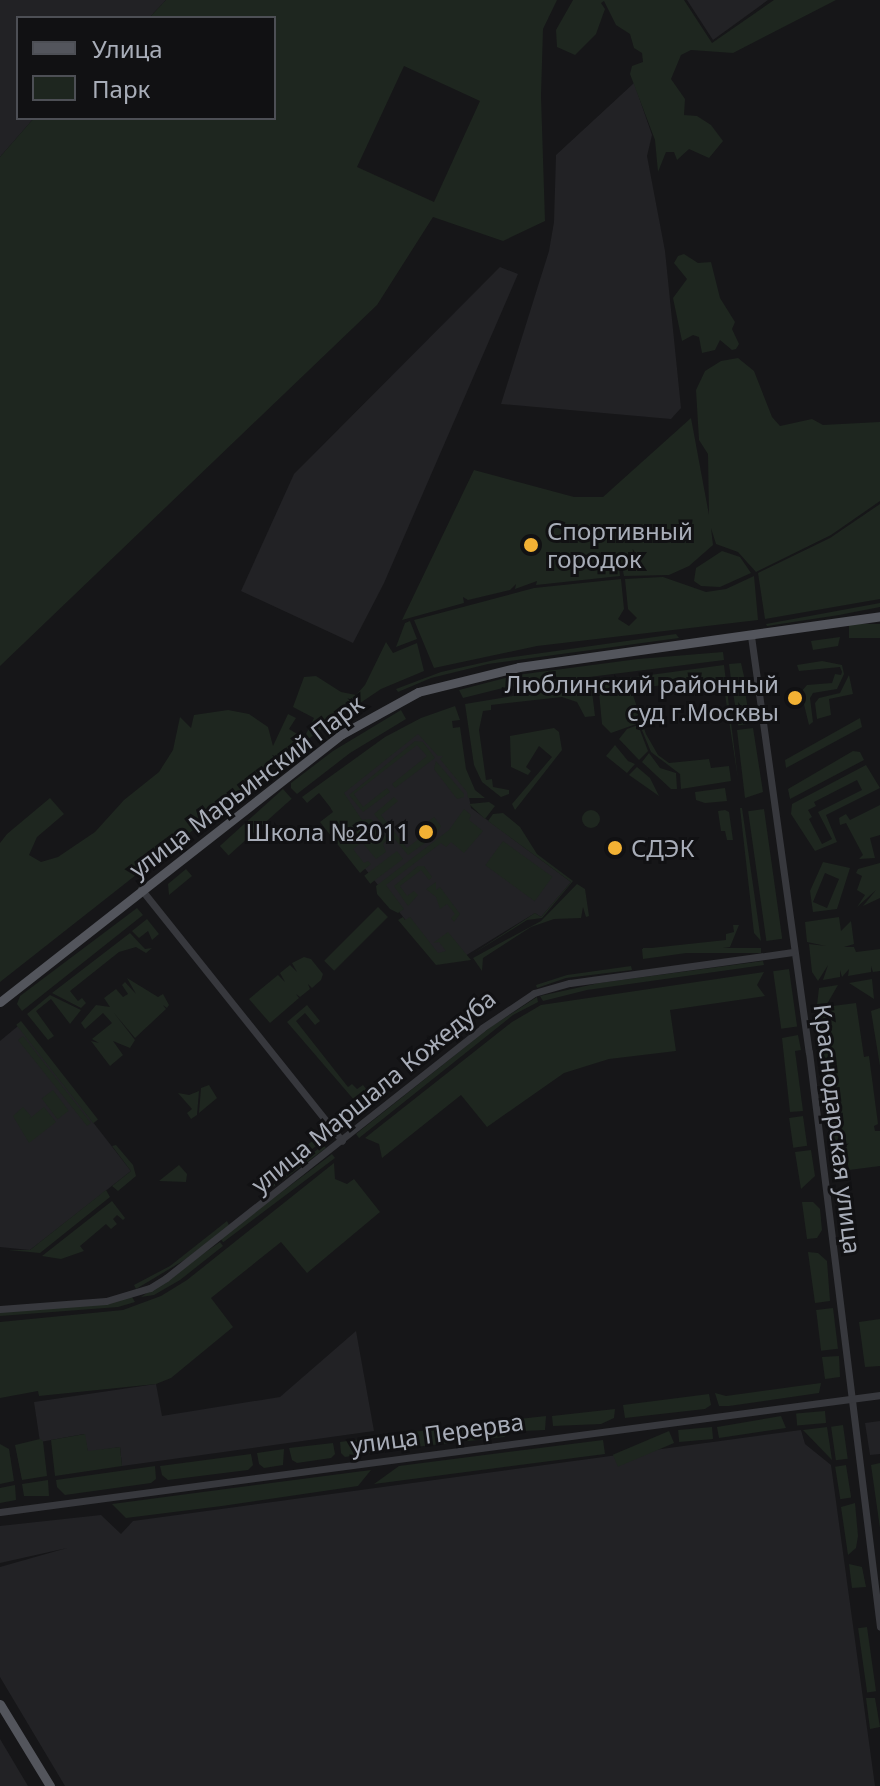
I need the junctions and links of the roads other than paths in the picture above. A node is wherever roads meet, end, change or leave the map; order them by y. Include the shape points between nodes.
1 (880, 616) edge
2 (751, 636) junction
3 (141, 889) junction
4 (793, 952) junction
5 (0, 1002) edge
6 (342, 1141) junction
7 (0, 1309) edge
8 (880, 1395) edge
9 (852, 1399) junction
10 (0, 1512) edge
11 (879, 1607) edge
12 (880, 1627) edge
13 (0, 1704) edge
14 (50, 1786) edge

1 - 2 main road, улица Марьинский Парк
2 - 3 main road, улица Марьинский Парк via 519,667 429,687 342,734
2 - 4 street, Краснодарская улица
3 - 5 main road, улица Марьинский Парк
3 - 6 street
4 - 6 street, улица Маршала Кожедуба via 570,983 534,993 482,1028
4 - 9 street, Краснодарская улица
6 - 7 street, улица Маршала Кожедуба via 150,1288 106,1301
8 - 9 street, улица Перерва
9 - 10 street, улица Перерва
9 - 11 street, Краснодарская улица
11 - 12 street, Краснодарская улица
13 - 14 main road

